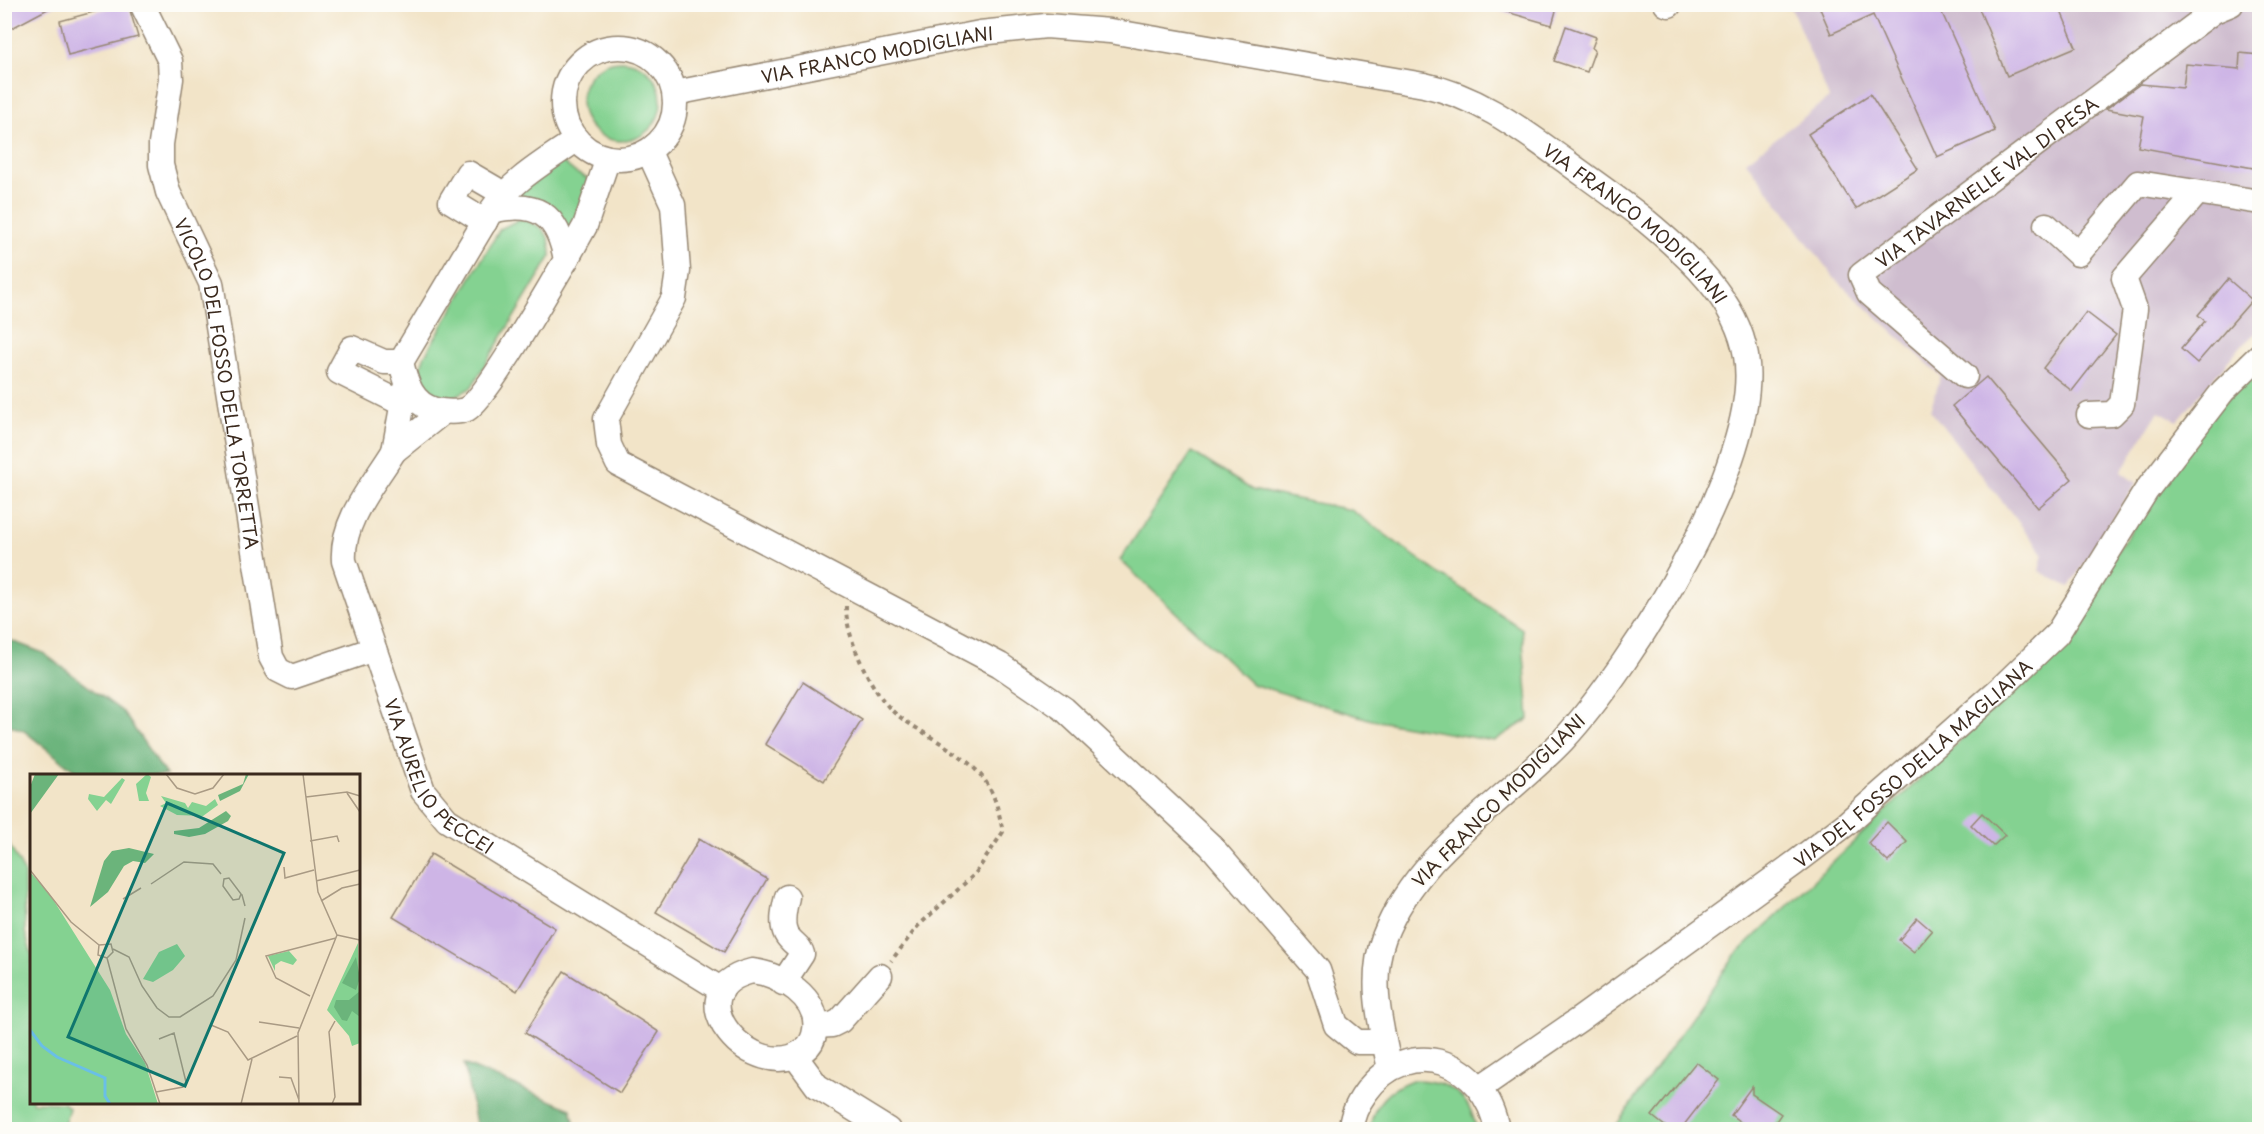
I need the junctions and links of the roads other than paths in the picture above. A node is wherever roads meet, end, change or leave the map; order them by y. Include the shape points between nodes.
1 (142, 4) edge
2 (2231, 4) edge
3 (675, 93) junction
4 (576, 140) junction
5 (649, 152) junction
6 (608, 158) junction
7 (2197, 193) junction
8 (2259, 202) edge
9 (494, 209) junction
10 (2046, 225) dead end
11 (566, 260) junction
12 (2259, 355) edge
13 (401, 362) junction
14 (1965, 376) dead end
15 (404, 395) junction
16 (443, 412) junction
17 (2089, 415) dead end
18 (394, 451) junction
19 (374, 649) junction
20 (788, 897) dead end
21 (880, 976) road end
22 (783, 983) junction
23 (722, 990) junction
24 (816, 1026) junction
25 (1384, 1042) junction
26 (795, 1056) junction
27 (1390, 1069) junction
28 (1481, 1087) junction
29 (888, 1130) edge
30 (1351, 1130) edge
31 (1497, 1130) edge

1 - 19 street, VICOLO DEL FOSSO DELLA TORRETTA via 170,61 161,165 168,192 211,283 271,657 278,670 292,677
2 - 14 street, VIA TAVARNELLE VAL DI PESA via 2214,10 1862,276 1869,292
3 - 4 street via 668,75 640,51 622,46 595,52 573,70 565,87 563,105
3 - 5 street via 669,129
3 - 25 street, VIA FRANCO MODIGLIANI via 980,33 1046,26 1110,31 1424,85 1470,99 1521,128 1641,217 1714,288 1739,331 1748,376 1744,417 1716,501 1649,622 1583,716 1538,764 1436,857 1405,895 1384,938 1378,961 1377,1003
4 - 6 street
4 - 9 street
5 - 6 street via 626,159
5 - 25 street via 673,205 678,271 674,298 606,419 609,445 618,464 1000,665 1064,709 1210,845 1318,970 1336,1025 1357,1042
6 - 11 street via 585,226
7 - 8 street
7 - 10 street via 2138,183 2078,254
7 - 17 street via 2124,278 2135,309 2122,404 2112,414
9 - 11 street via 525,207 543,213 560,235
9 - 13 street
11 - 16 street via 486,390 466,409
12 - 28 street, VIA DEL FOSSO DELLA MAGLIANA via 2223,391 2146,490 2057,634 2001,688 1846,824
13 - 15 street
13 - 15 street via 384,362 352,348 339,372
15 - 16 street via 424,407
15 - 18 street, VIA AURELIO PECCEI
16 - 18 street, VIA AURELIO PECCEI
18 - 19 street, VIA AURELIO PECCEI via 348,527 343,544 344,561
19 - 23 street, VIA AURELIO PECCEI via 423,791 434,808 447,820
20 - 22 street via 784,928 802,954
21 - 24 street via 840,1021
22 - 23 street via 765,972 752,971 738,975
22 - 24 street via 810,1002
23 - 26 street via 718,1015 727,1034 762,1057 772,1060
24 - 26 street via 810,1045
25 - 27 street, VIA FRANCO MODIGLIANI
26 - 29 street via 817,1086
27 - 28 street via 1413,1061 1436,1061 1466,1074
27 - 30 street via 1372,1083 1358,1103
28 - 31 street via 1494,1110

